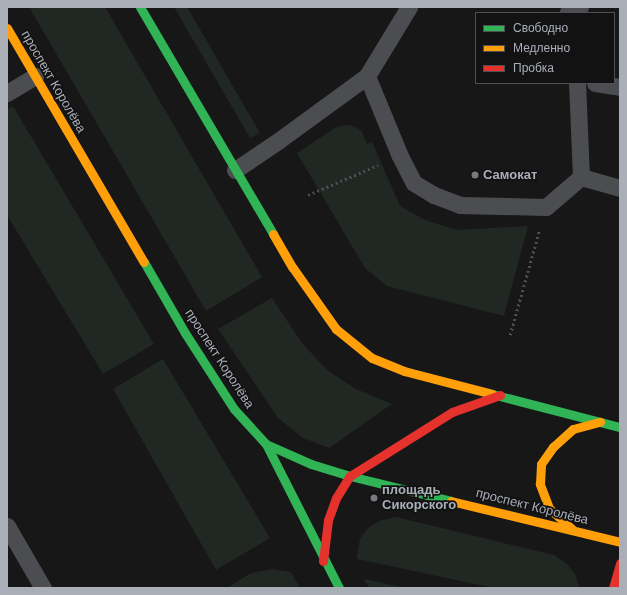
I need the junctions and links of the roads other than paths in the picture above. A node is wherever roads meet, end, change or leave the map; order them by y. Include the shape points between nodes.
1 (140, 7) edge
2 (409, 7) edge
3 (7, 28) edge
4 (35, 76) junction
5 (367, 76) junction
6 (577, 84) edge
7 (601, 84) edge
8 (620, 87) edge
9 (7, 93) edge
10 (235, 170) junction
11 (581, 177) junction
12 (620, 188) edge
13 (500, 395) junction
14 (600, 422) junction
15 (620, 427) edge
16 (266, 444) junction
17 (350, 476) junction
18 (7, 526) edge
19 (574, 531) junction
20 (620, 542) edge
21 (323, 561) junction
22 (620, 563) edge
23 (43, 588) edge
24 (338, 588) edge
25 (614, 588) edge

1 - 10 street
2 - 5 lane
3 - 4 street, проспект Королёва
4 - 9 lane
4 - 16 street, проспект Королёва via 186,333 234,409
5 - 10 lane
5 - 11 lane via 414,183 434,195 460,204 546,207
6 - 11 lane
7 - 8 lane
10 - 13 street via 292,268 336,329 372,358 404,371
11 - 12 lane
13 - 14 street
13 - 17 street via 452,412
14 - 15 street
14 - 19 street via 574,429 553,447 541,464 540,484 549,508
16 - 17 street, проспект Королёва via 310,464
16 - 21 street
17 - 19 street, проспект Королёва
17 - 21 street via 336,498 328,520
18 - 23 lane
19 - 20 street, проспект Королёва
21 - 24 street
22 - 25 street

